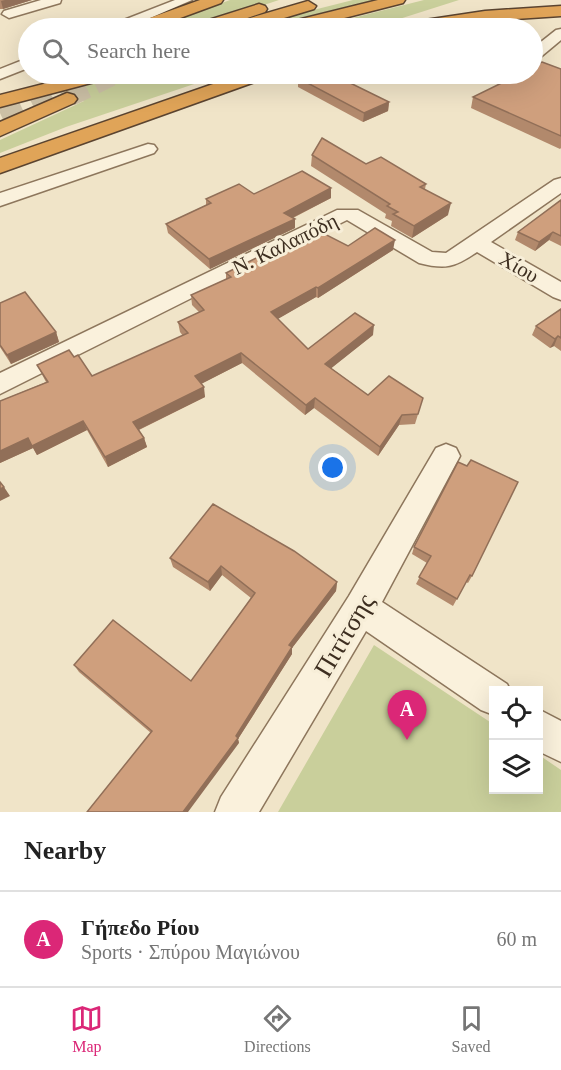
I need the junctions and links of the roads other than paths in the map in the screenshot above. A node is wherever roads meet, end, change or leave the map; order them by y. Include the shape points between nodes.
1 (55, 0) edge
2 (186, 0) edge
3 (215, 0) edge
4 (287, 0) edge
5 (328, 0) edge
6 (397, 0) edge
7 (561, 11) edge
8 (9, 14) dead end
9 (141, 18) edge
10 (166, 18) edge
11 (232, 18) edge
12 (268, 18) edge
13 (326, 18) edge
14 (471, 18) edge
15 (561, 33) edge
16 (543, 48) edge
17 (18, 67) edge
18 (0, 74) edge
19 (18, 77) tunnel mouth
20 (0, 84) edge
21 (65, 84) tunnel mouth
22 (231, 84) edge
23 (67, 99) tunnel mouth
24 (0, 101) tunnel mouth
25 (0, 130) edge
26 (148, 149) dead end
27 (0, 166) edge
28 (561, 184) edge
29 (0, 200) edge
30 (478, 243) junction
31 (561, 292) edge
32 (0, 384) edge
33 (446, 456) dead end
34 (361, 608) junction
35 (489, 694) edge
36 (543, 731) edge
37 (561, 743) edge
38 (236, 812) edge

1 - 8 street
2 - 9 street
3 - 10 highway
4 - 11 highway
5 - 12 highway
6 - 13 highway
7 - 14 highway
15 - 16 street
17 - 18 street
19 - 20 highway
21 - 24 highway
22 - 27 highway
23 - 25 highway
26 - 29 street
28 - 30 street, Ν. Καλαπόδη
30 - 31 street, Χίου
30 - 32 street, Ν. Καλαπόδη via 455,259 432,260 351,214 344,214
33 - 34 street, Πιτίτσης
34 - 35 street
34 - 38 street, Πιτίτσης
36 - 37 street

